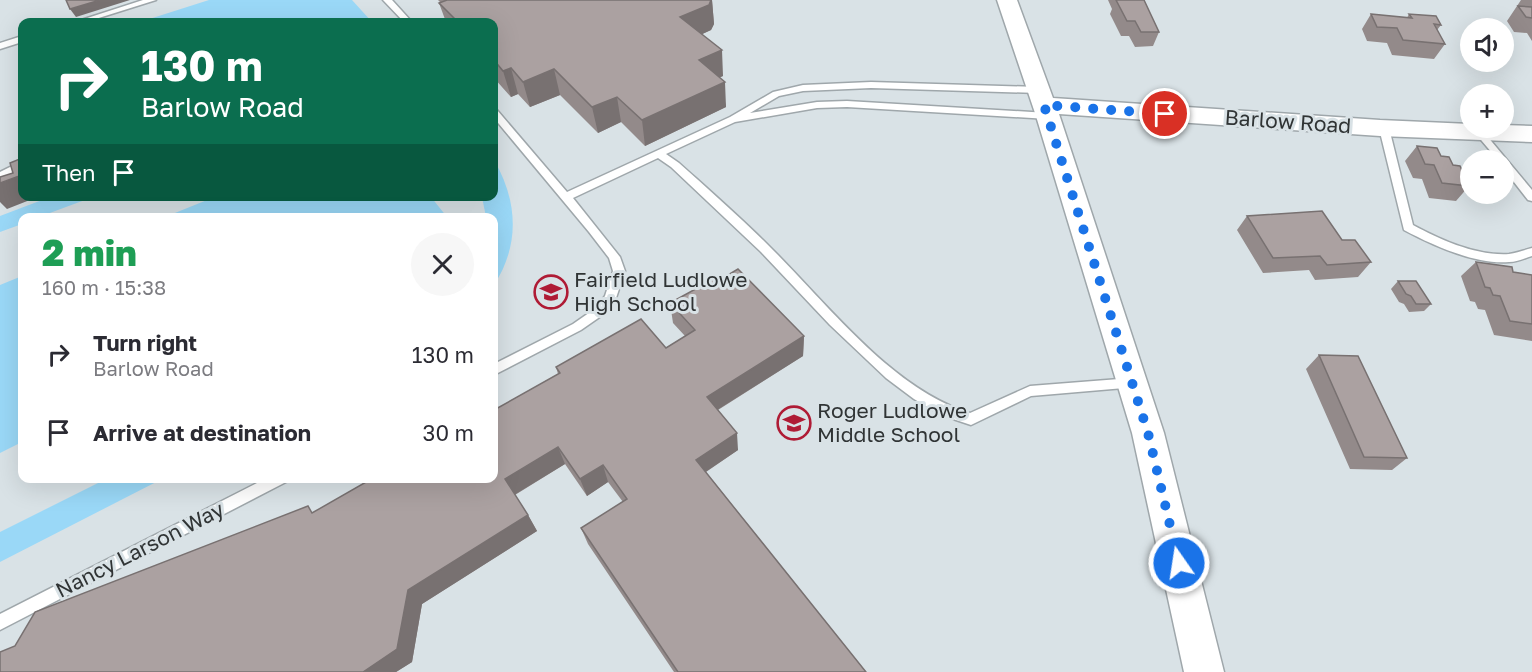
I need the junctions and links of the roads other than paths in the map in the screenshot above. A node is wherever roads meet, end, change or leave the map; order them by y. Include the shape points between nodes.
1 (152, 0) edge
2 (387, 0) edge
3 (1007, 0) edge
4 (92, 18) edge
5 (404, 18) edge
6 (18, 40) edge
7 (0, 46) edge
8 (1043, 104) junction
9 (498, 117) edge
10 (733, 119) junction
11 (1384, 128) junction
12 (1460, 131) edge
13 (1514, 133) edge
14 (1532, 134) edge
15 (1484, 138) edge
16 (1494, 150) edge
17 (657, 153) junction
18 (18, 166) edge
19 (1514, 175) edge
20 (0, 177) edge
21 (565, 197) junction
22 (1532, 197) edge
23 (1532, 252) edge
24 (498, 368) edge
25 (1132, 383) junction
26 (271, 483) edge
27 (0, 622) edge
28 (1204, 672) edge

1 - 4 lane
2 - 5 lane
3 - 8 street
6 - 7 lane
8 - 10 lane via 817,105
8 - 10 lane via 872,85 803,88 776,94
8 - 11 street, Barlow Road
8 - 25 street
9 - 21 lane
10 - 17 lane
11 - 12 street, Barlow Road
11 - 23 lane via 1408,227 1467,251 1508,258
13 - 14 street, Barlow Road
15 - 16 lane
17 - 21 lane
17 - 25 lane via 683,172 861,346 929,404 971,419 1018,395
18 - 20 lane
19 - 22 lane
21 - 24 lane via 614,257 619,271 616,284 600,311
25 - 28 street via 1148,433
26 - 27 lane, Nancy Larson Way

